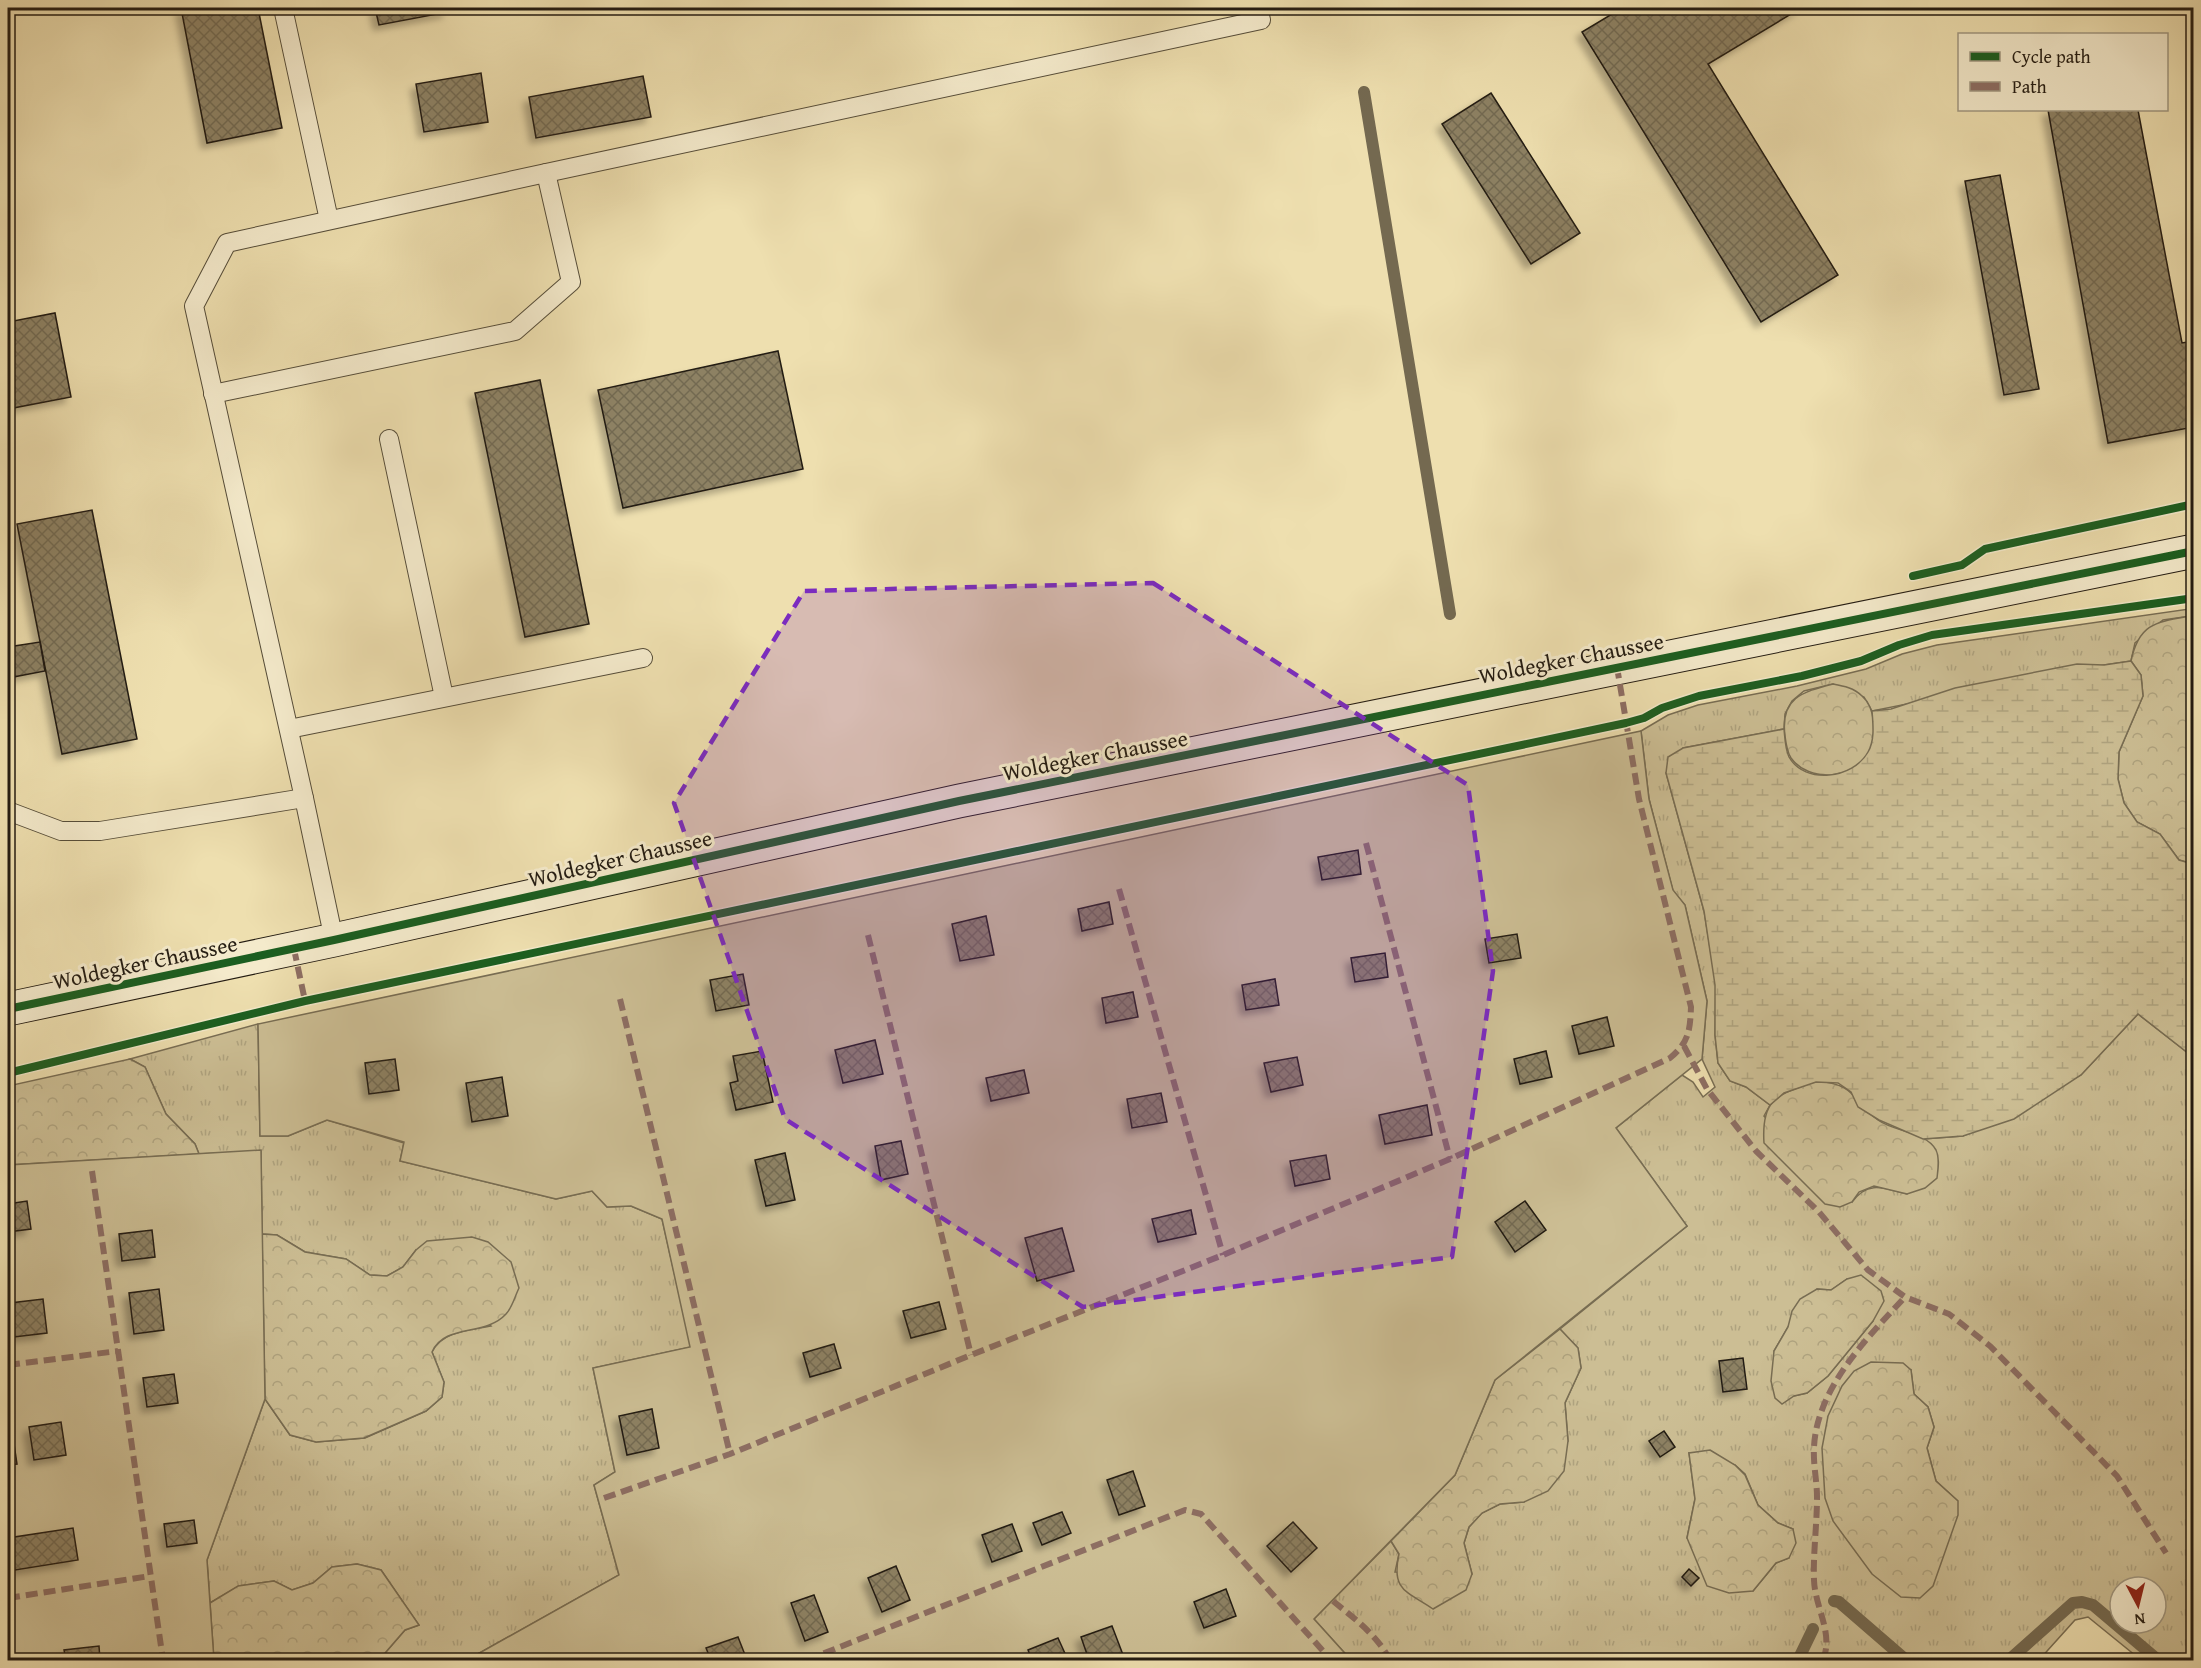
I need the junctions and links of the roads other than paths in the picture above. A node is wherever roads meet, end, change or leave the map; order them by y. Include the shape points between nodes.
1 (284, 8) edge
2 (1258, 8) edge
3 (546, 173) junction
4 (328, 220) junction
5 (213, 394) junction
6 (389, 439) dead end
7 (2193, 551) edge
8 (643, 658) dead end
9 (444, 697) junction
10 (289, 729) junction
11 (304, 798) junction
12 (8, 811) edge
13 (334, 940) junction
14 (8, 1010) edge

1 - 4 lane
2 - 3 lane via 1261,20
3 - 4 lane
3 - 5 lane via 572,282 515,331
4 - 5 lane via 227,243 194,306
5 - 10 lane
6 - 9 lane
7 - 13 main road, Woldegker Chaussee via 959,801
8 - 9 lane
9 - 10 lane
10 - 11 lane
11 - 12 lane via 100,831 61,831
11 - 13 lane
13 - 14 main road, Woldegker Chaussee

